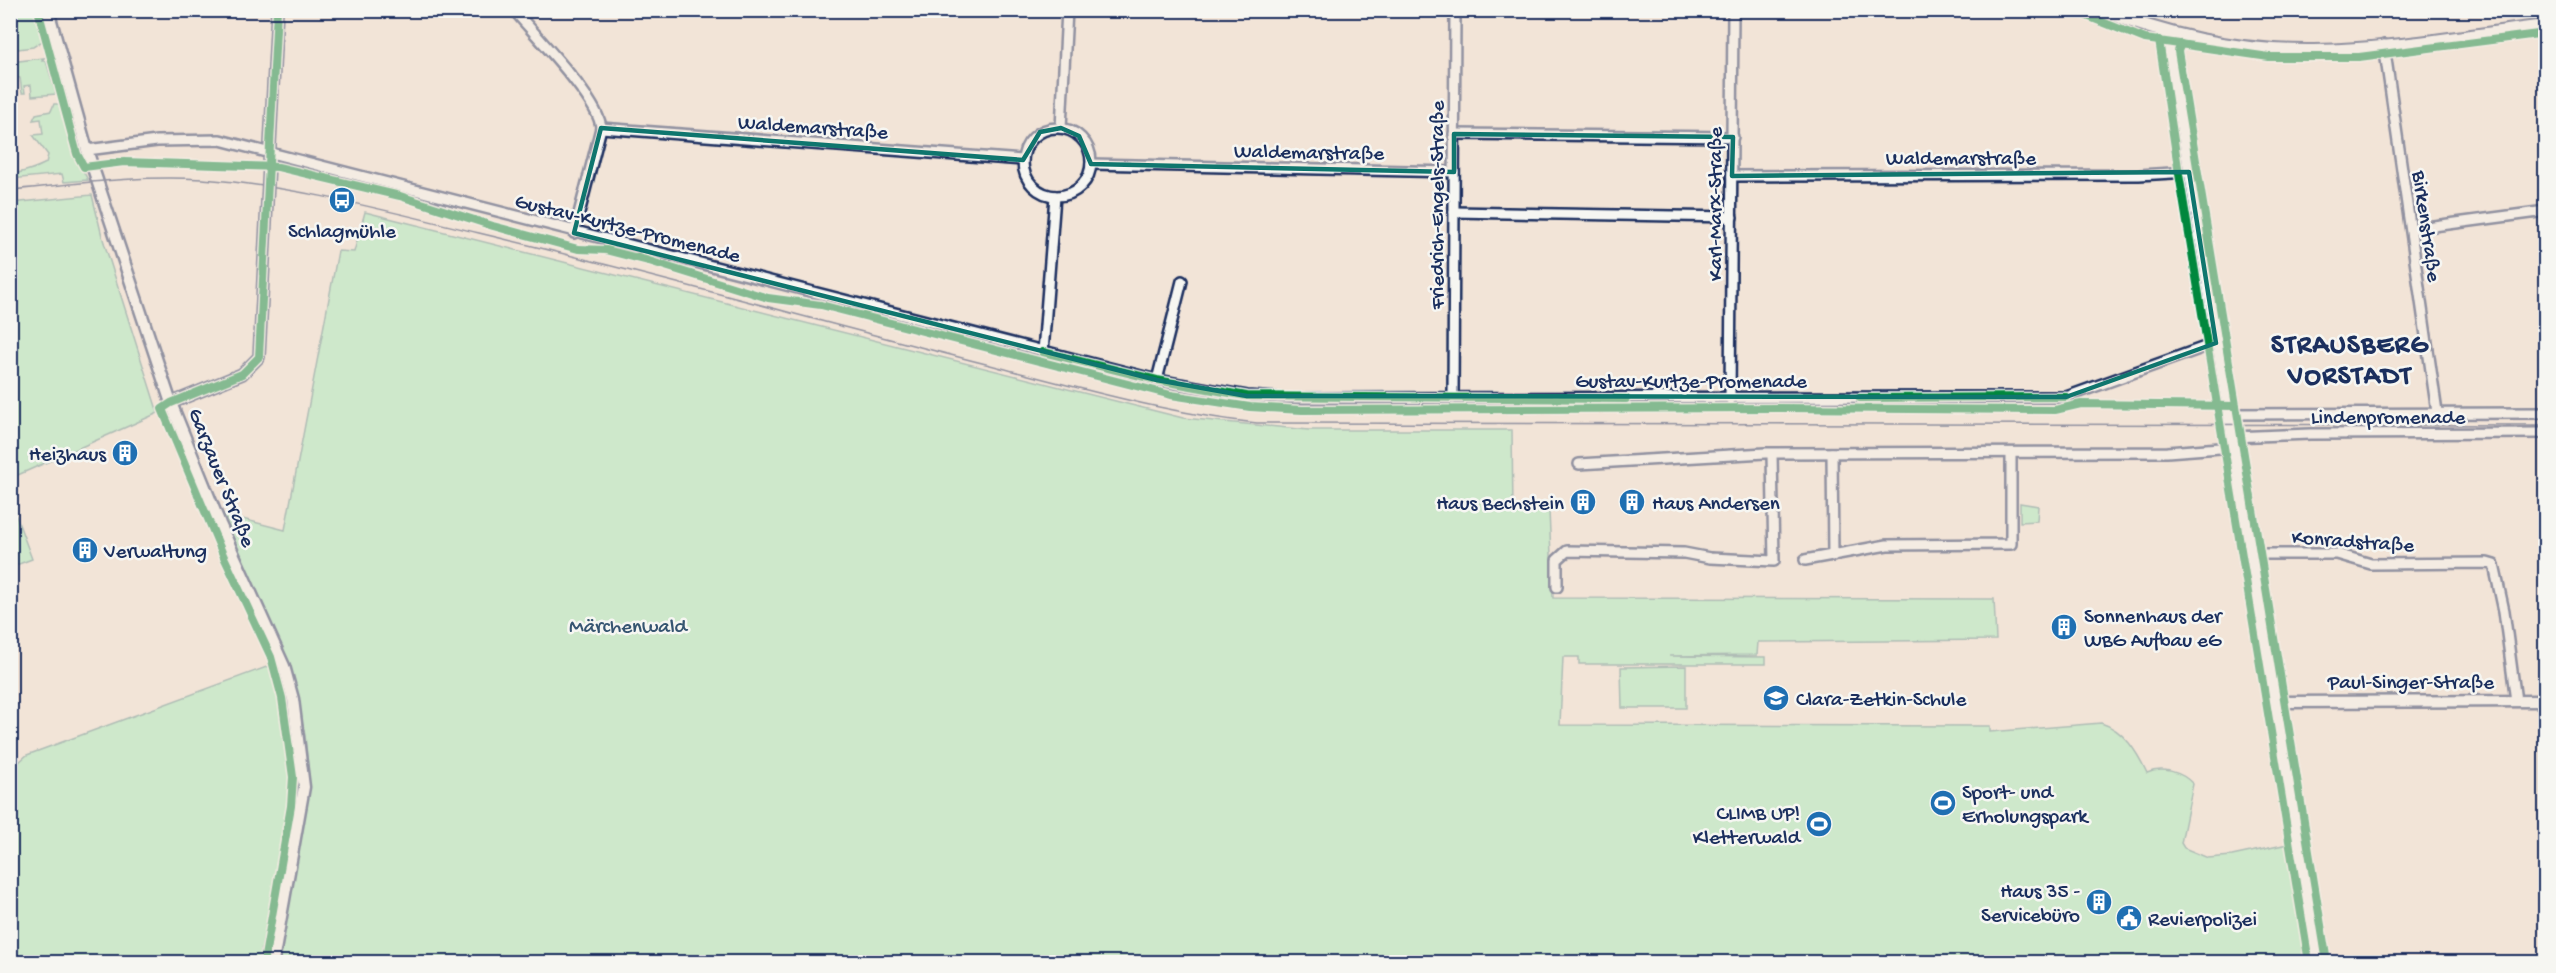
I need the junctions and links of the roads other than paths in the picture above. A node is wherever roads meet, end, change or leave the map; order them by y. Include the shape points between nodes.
1 (48, 10) edge
2 (277, 10) edge
3 (514, 10) edge
4 (1067, 10) edge
5 (1455, 10) edge
6 (1733, 10) edge
7 (2102, 10) edge
8 (2546, 26) edge
9 (2171, 33) junction
10 (2384, 45) junction
11 (601, 128) junction
12 (1061, 128) junction
13 (1454, 134) junction
14 (1732, 137) junction
15 (87, 150) junction
16 (270, 153) junction
17 (1023, 160) junction
18 (1091, 164) junction
19 (1454, 172) junction
20 (2189, 172) junction
21 (1732, 176) junction
22 (1055, 196) junction
23 (2546, 211) edge
24 (1454, 213) junction
25 (1732, 217) junction
26 (2411, 228) junction
27 (574, 233) junction
28 (1182, 281) dead end
29 (2216, 344) junction
30 (1043, 352) junction
31 (1157, 380) junction
32 (1453, 399) junction
33 (1730, 399) junction
34 (171, 403) junction
35 (2437, 412) junction
36 (2546, 413) edge
37 (2228, 414) junction
38 (2546, 433) edge
39 (2232, 442) junction
40 (1832, 453) junction
41 (2011, 453) junction
42 (1772, 454) junction
43 (1579, 464) dead end
44 (2251, 554) junction
45 (1833, 556) junction
46 (1805, 560) dead end
47 (1557, 587) dead end
48 (2516, 701) junction
49 (2546, 701) edge
50 (2276, 702) junction
51 (273, 963) edge
52 (2318, 963) edge

1 - 15 street, Garzauer Straße
2 - 16 street
3 - 11 street via 596,109
4 - 12 street
5 - 13 street, Friedrich-Engels-Straße
6 - 14 street, Karl-Marx-Straße
7 - 9 main road
8 - 10 main road
9 - 10 main road via 2287,50
9 - 20 street via 2169,46
10 - 26 street, Birkenstraße
11 - 17 street, Waldemarstraße
11 - 27 street
12 - 17 street via 1040,132 1031,140
12 - 18 street via 1079,136 1090,153
13 - 14 street
13 - 19 street, Friedrich-Engels-Straße
14 - 21 street, Karl-Marx-Straße
15 - 16 street, Gustav-Kurtze-Promenade via 157,141 220,140
15 - 34 street, Garzauer Straße
16 - 27 street, Gustav-Kurtze-Promenade
16 - 34 street via 259,357 242,374
17 - 22 street via 1029,181 1036,189
18 - 19 street, Waldemarstraße
18 - 22 street via 1082,185 1070,194
19 - 24 street, Friedrich-Engels-Straße
20 - 21 street, Waldemarstraße
20 - 29 street
21 - 25 street, Karl-Marx-Straße
22 - 30 street
23 - 26 street
24 - 25 street
24 - 32 street, Friedrich-Engels-Straße
25 - 33 street, Karl-Marx-Straße
26 - 35 street, Birkenstraße
27 - 30 street, Gustav-Kurtze-Promenade
28 - 31 street
29 - 33 street, Gustav-Kurtze-Promenade via 2066,398
29 - 37 street
30 - 31 street, Gustav-Kurtze-Promenade
31 - 32 street, Gustav-Kurtze-Promenade via 1278,398
32 - 33 street, Gustav-Kurtze-Promenade
34 - 51 street, Garzauer Straße via 284,666 297,718 304,787
35 - 36 street, Lindenpromenade
35 - 37 street, Lindenpromenade
37 - 39 street
38 - 39 street, Lindenpromenade via 2310,434
39 - 41 street via 2167,452
39 - 44 street
40 - 41 street
40 - 42 street
40 - 45 street
41 - 45 street via 2011,544 1887,544
42 - 43 street via 1710,454
42 - 47 street via 1774,561 1567,551 1557,560
44 - 48 street, Konradstraße via 2337,554 2371,564 2494,565
44 - 50 street
45 - 46 street
48 - 49 street, Paul-Singer-Straße
48 - 50 street, Paul-Singer-Straße
50 - 52 street

